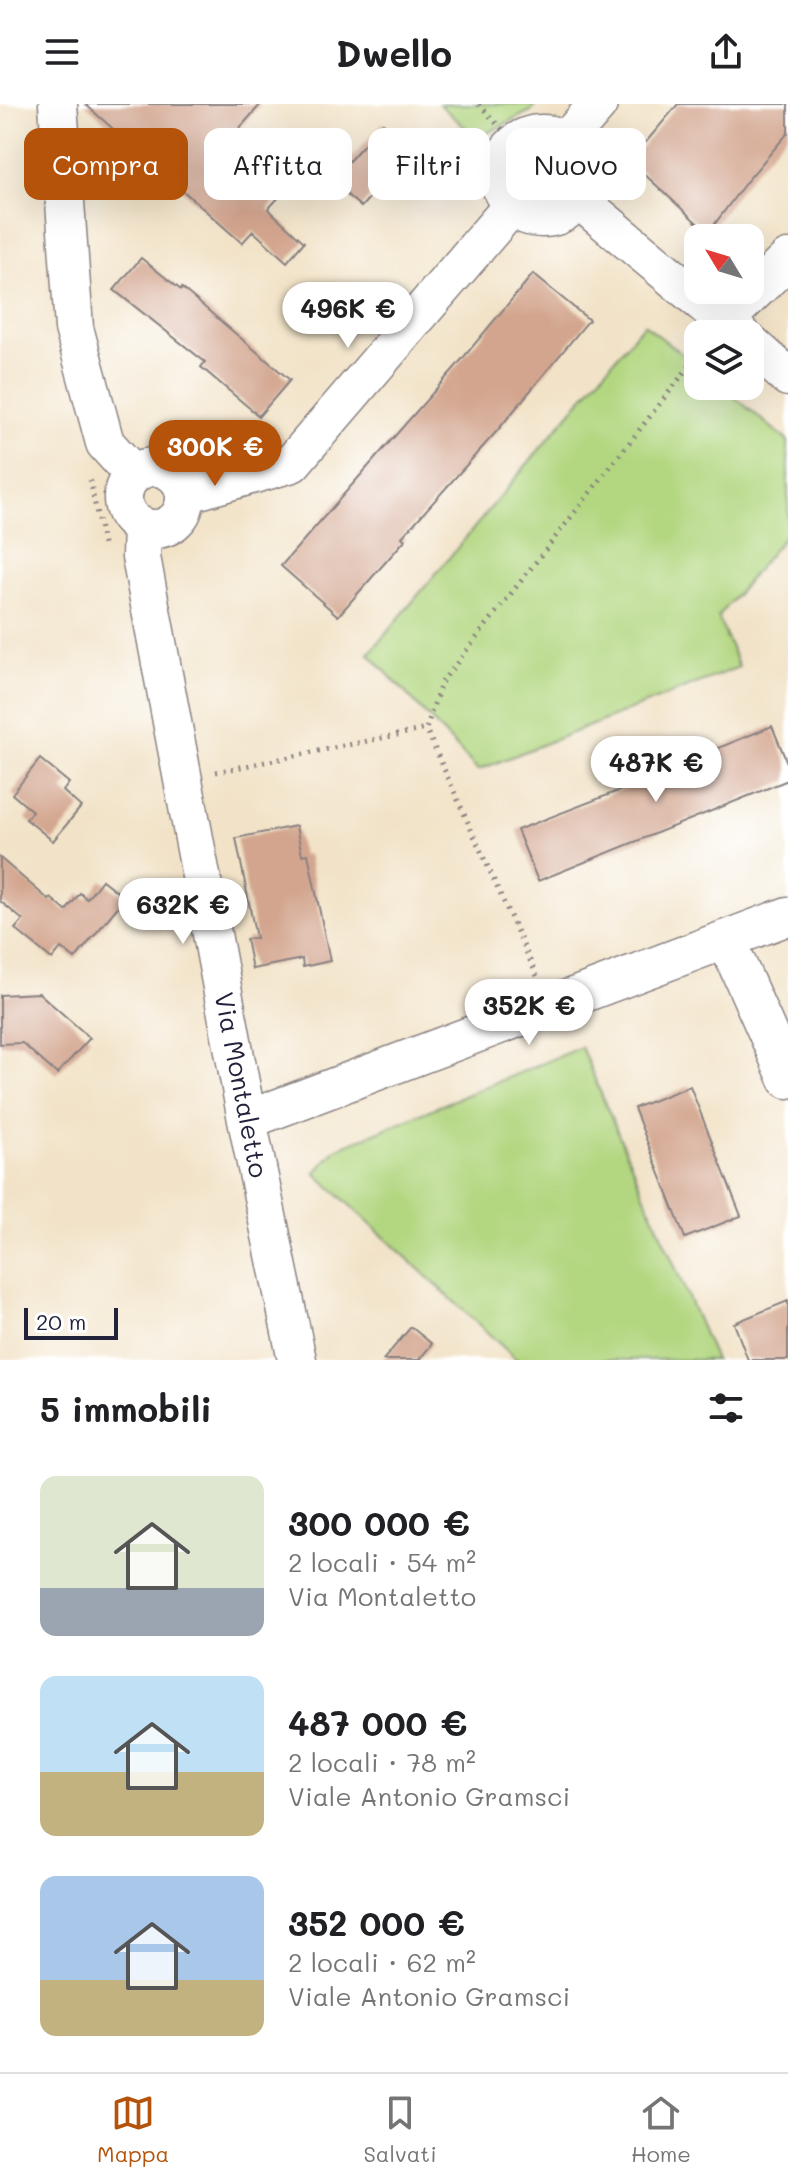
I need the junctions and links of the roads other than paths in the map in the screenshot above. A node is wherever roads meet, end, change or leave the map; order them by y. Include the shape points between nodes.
1 (58, 104) edge
2 (598, 104) edge
3 (577, 128) edge
4 (506, 155) edge
5 (506, 198) edge
6 (508, 200) edge
7 (577, 200) edge
8 (579, 200) edge
9 (512, 206) junction
10 (788, 259) edge
11 (724, 320) edge
12 (746, 320) edge
13 (764, 355) edge
14 (788, 377) edge
15 (133, 474) junction
16 (185, 494) junction
17 (142, 526) junction
18 (788, 916) edge
19 (726, 939) junction
20 (788, 1079) edge
21 (247, 1120) junction
22 (297, 1360) edge

1 - 15 street via 74,328 105,443
2 - 3 street
4 - 5 street via 500,181
6 - 9 street
7 - 9 street via 547,218
8 - 11 street
9 - 16 street via 292,463
10 - 12 street
13 - 14 street
15 - 16 street via 161,467 177,477
15 - 17 street via 123,503 126,513
16 - 17 street via 173,523 163,528
17 - 21 street, Via Montaletto via 141,557
18 - 19 street
19 - 20 street
19 - 21 street
21 - 22 street, Via Montaletto

